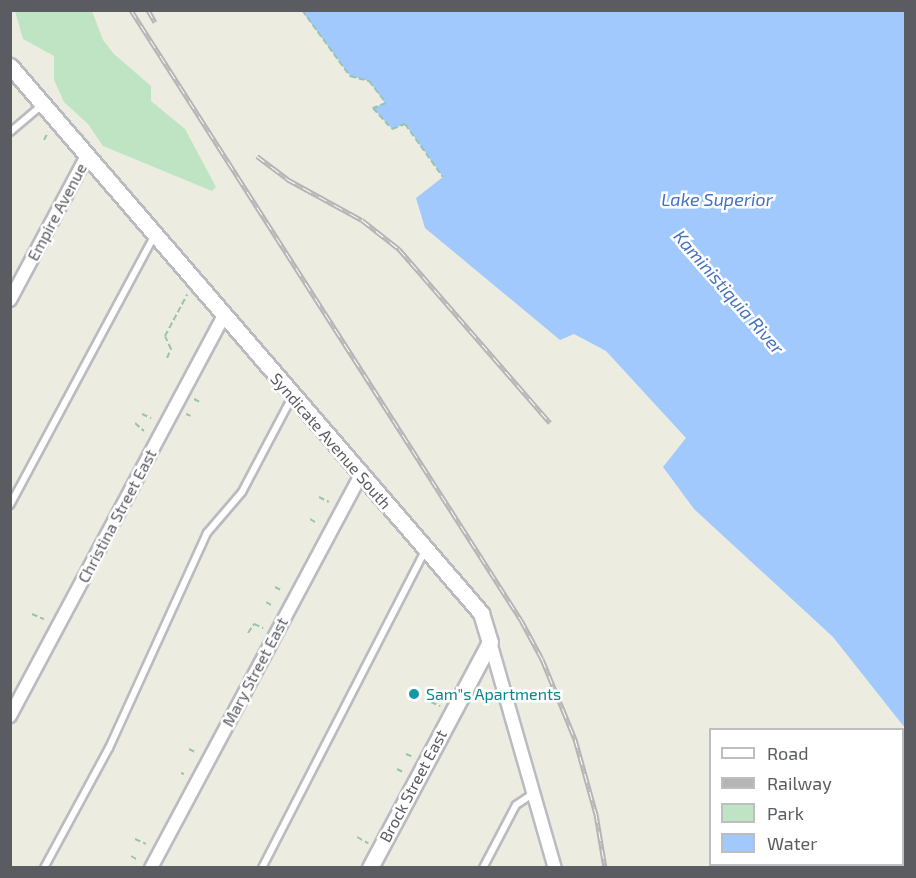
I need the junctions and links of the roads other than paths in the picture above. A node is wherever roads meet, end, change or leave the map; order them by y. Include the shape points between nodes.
1 (10, 66) edge
2 (43, 104) junction
3 (10, 132) edge
4 (87, 156) junction
5 (154, 236) junction
6 (10, 300) edge
7 (224, 316) junction
8 (293, 396) junction
9 (360, 476) junction
10 (10, 504) edge
11 (426, 549) junction
12 (490, 642) junction
13 (10, 716) edge
14 (535, 793) junction
15 (44, 867) edge
16 (151, 867) edge
17 (262, 867) edge
18 (370, 867) edge
19 (483, 867) edge
20 (555, 867) edge

1 - 2 street, Syndicate Avenue South
2 - 3 lane
2 - 4 street, Syndicate Avenue South
4 - 5 street, Syndicate Avenue South
4 - 6 street, Empire Avenue
5 - 7 street, Syndicate Avenue South
5 - 10 lane
7 - 8 street, Syndicate Avenue South
7 - 13 street, Christina Street East
8 - 9 street, Syndicate Avenue South
8 - 15 lane via 242,492 207,532 109,748
9 - 11 street, Syndicate Avenue South
9 - 16 street, Mary Street East
11 - 12 street, Syndicate Avenue South via 481,613
11 - 17 lane
12 - 14 street, Syndicate Avenue South
12 - 18 street, Brock Street East
14 - 19 lane via 516,805
14 - 20 street, Syndicate Avenue South

